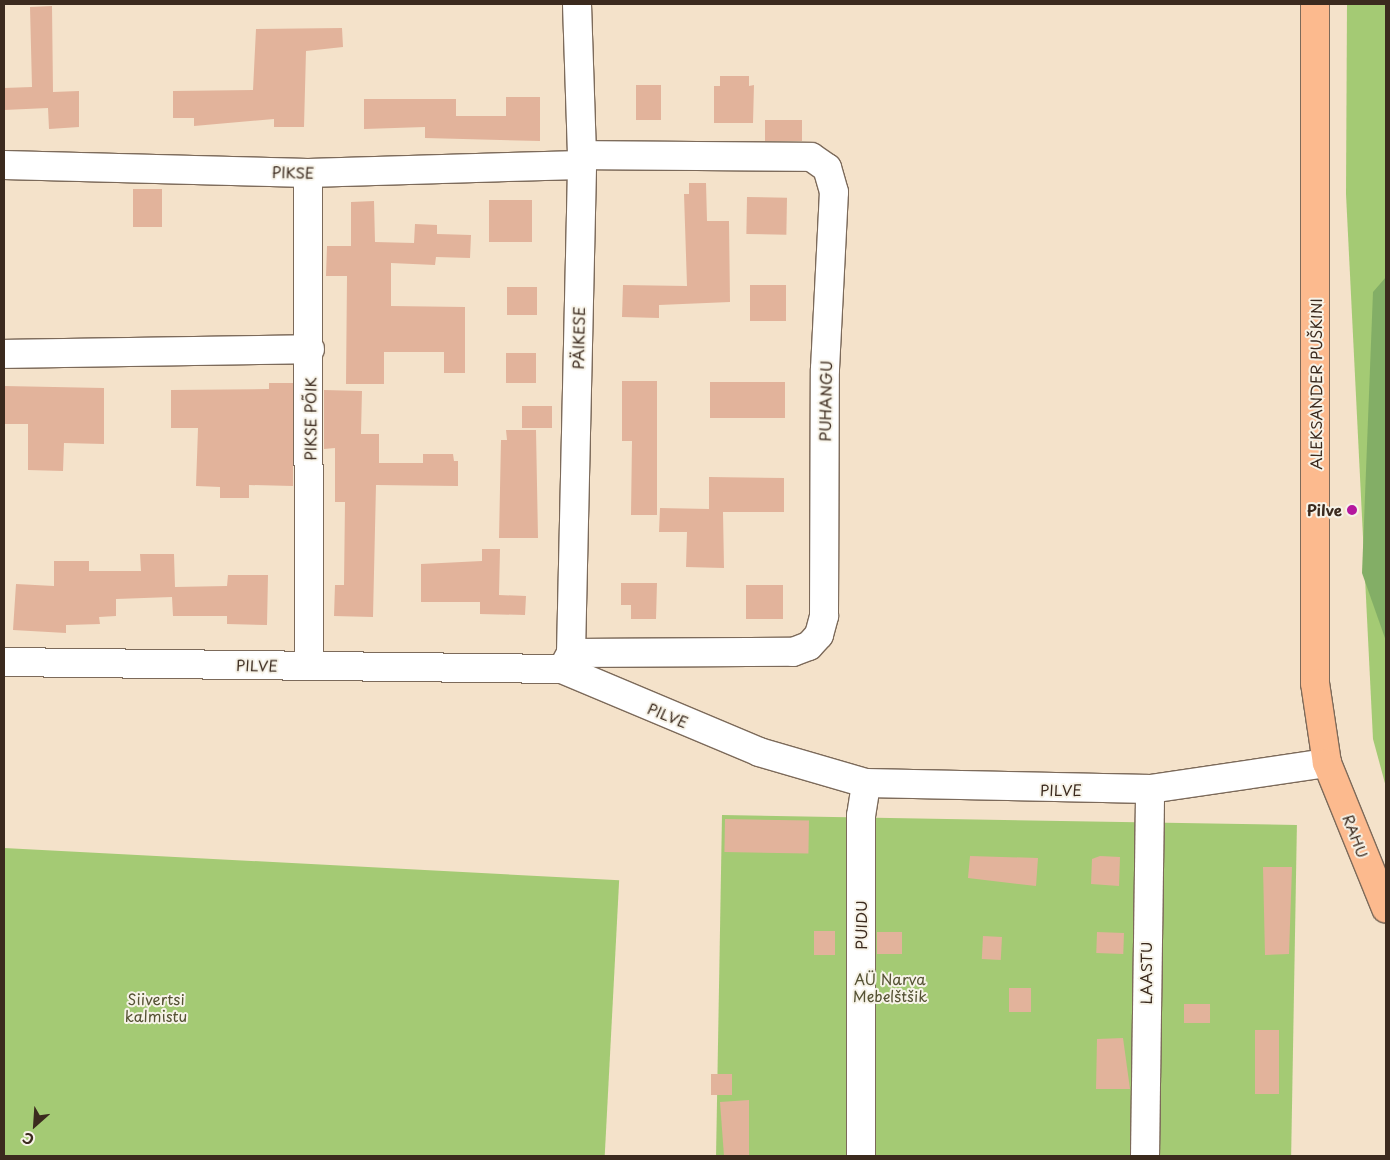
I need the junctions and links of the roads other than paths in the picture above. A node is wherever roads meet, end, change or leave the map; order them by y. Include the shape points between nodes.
1 (577, 4) edge
2 (1315, 4) edge
3 (582, 160) junction
4 (4, 165) edge
5 (827, 168) joint
6 (308, 172) junction
7 (310, 349) junction
8 (4, 354) edge
9 (567, 661) junction
10 (4, 662) edge
11 (309, 666) junction
12 (1327, 763) junction
13 (866, 783) junction
14 (1150, 789) junction
15 (1386, 908) edge
16 (861, 1156) edge
17 (1145, 1156) edge

1 - 3 street, PÄIKESE
2 - 12 main road, ALEKSANDER PUŠKINI via 1315,683
3 - 5 street, PIKSE via 811,157
3 - 6 street, PIKSE
3 - 9 street, PÄIKESE
4 - 6 street, PIKSE
5 - 9 street, PUHANGU via 834,192 825,369 824,616 819,635 809,646 793,652
6 - 7 street, PIKSE PÕIK
7 - 8 street
7 - 11 street, PIKSE PÕIK
9 - 11 street, PILVE
9 - 13 street, PILVE via 759,752
10 - 11 street, PILVE
12 - 14 street, PILVE
12 - 15 main road, RAHU
13 - 14 street, PILVE
13 - 16 street, PUIDU via 861,816
14 - 17 street, LAASTU

